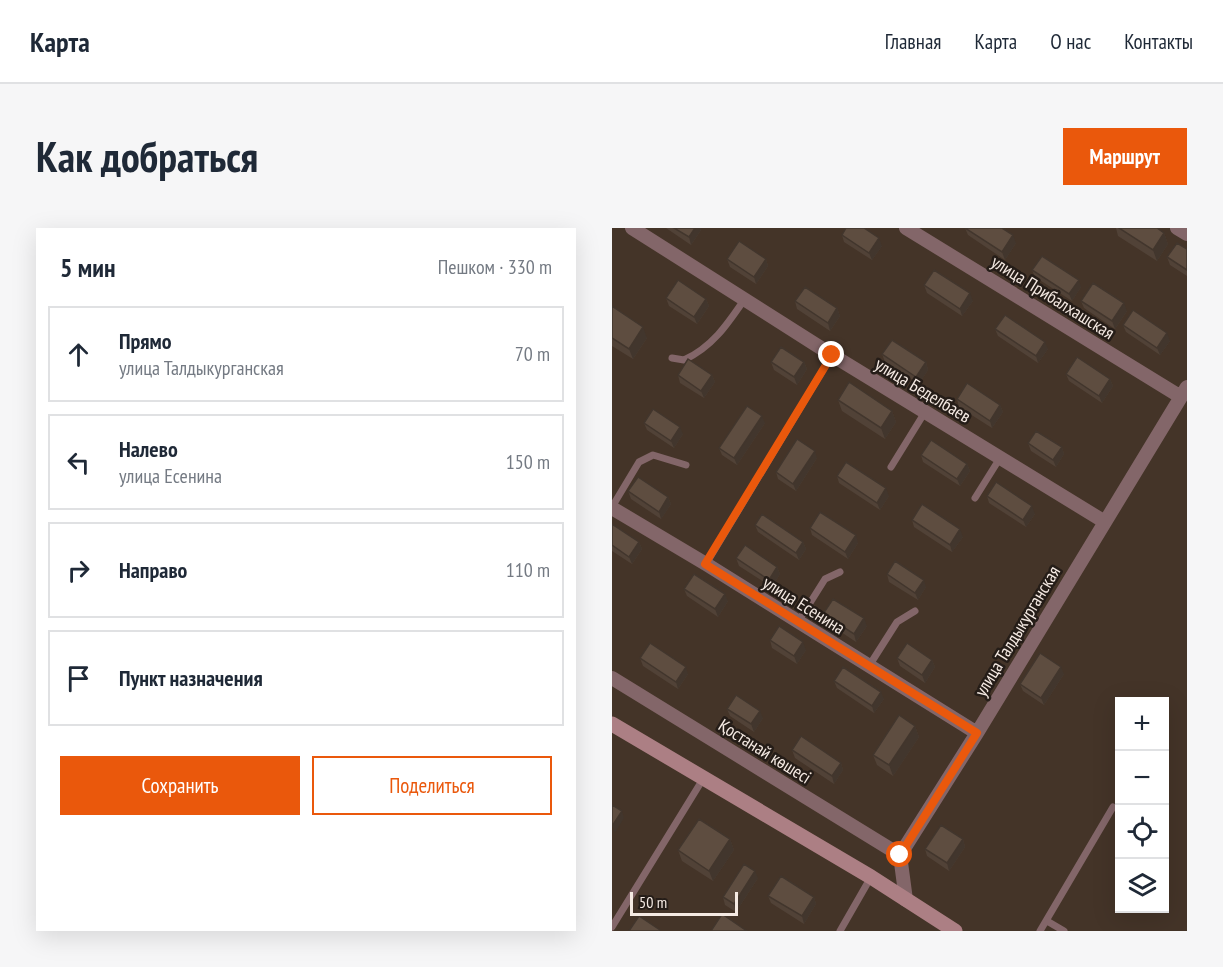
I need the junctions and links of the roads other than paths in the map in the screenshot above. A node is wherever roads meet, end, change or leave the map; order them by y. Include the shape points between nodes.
1 (632, 228) edge
2 (906, 228) edge
3 (1177, 228) edge
4 (1187, 234) edge
5 (745, 300) junction
6 (832, 355) junction
7 (672, 358) dead end
8 (1184, 392) edge
9 (924, 412) junction
10 (1000, 458) junction
11 (686, 465) dead end
12 (891, 467) dead end
13 (975, 498) dead end
14 (612, 508) edge
15 (1105, 522) junction
16 (705, 564) junction
17 (840, 572) dead end
18 (915, 611) dead end
19 (798, 622) junction
20 (869, 666) junction
21 (612, 678) edge
22 (612, 724) edge
23 (977, 733) junction
24 (703, 779) junction
25 (1113, 807) dead end
26 (900, 855) junction
27 (871, 877) junction
28 (906, 900) junction
29 (1047, 921) junction
30 (612, 927) edge
31 (840, 931) edge
32 (955, 931) edge
33 (1041, 931) edge
34 (1064, 931) edge

1 - 5 street, улица Беделбаев
2 - 8 street, улица Прибалхашская
3 - 4 street
5 - 6 street, улица Беделбаев
5 - 7 lane via 720,334 704,348 684,360
6 - 9 street, улица Беделбаев
6 - 16 lane
8 - 15 street, улица Талдыкурганская
9 - 10 street, улица Беделбаев
9 - 12 lane
10 - 13 lane
10 - 15 street, улица Беделбаев
11 - 14 lane via 653,454 639,462
14 - 16 street, улица Есенина
15 - 23 street, улица Талдыкурганская
16 - 19 street, улица Есенина
17 - 19 lane via 825,579
18 - 20 lane via 897,622
19 - 20 street, улица Есенина
20 - 23 street, улица Есенина
21 - 26 street, Қостанай көшесі
22 - 24 street
23 - 26 street, улица Талдыкурганская
24 - 27 street
24 - 30 lane
25 - 29 lane
26 - 28 street
27 - 28 street
27 - 31 lane
28 - 32 street
29 - 33 lane
29 - 34 lane

